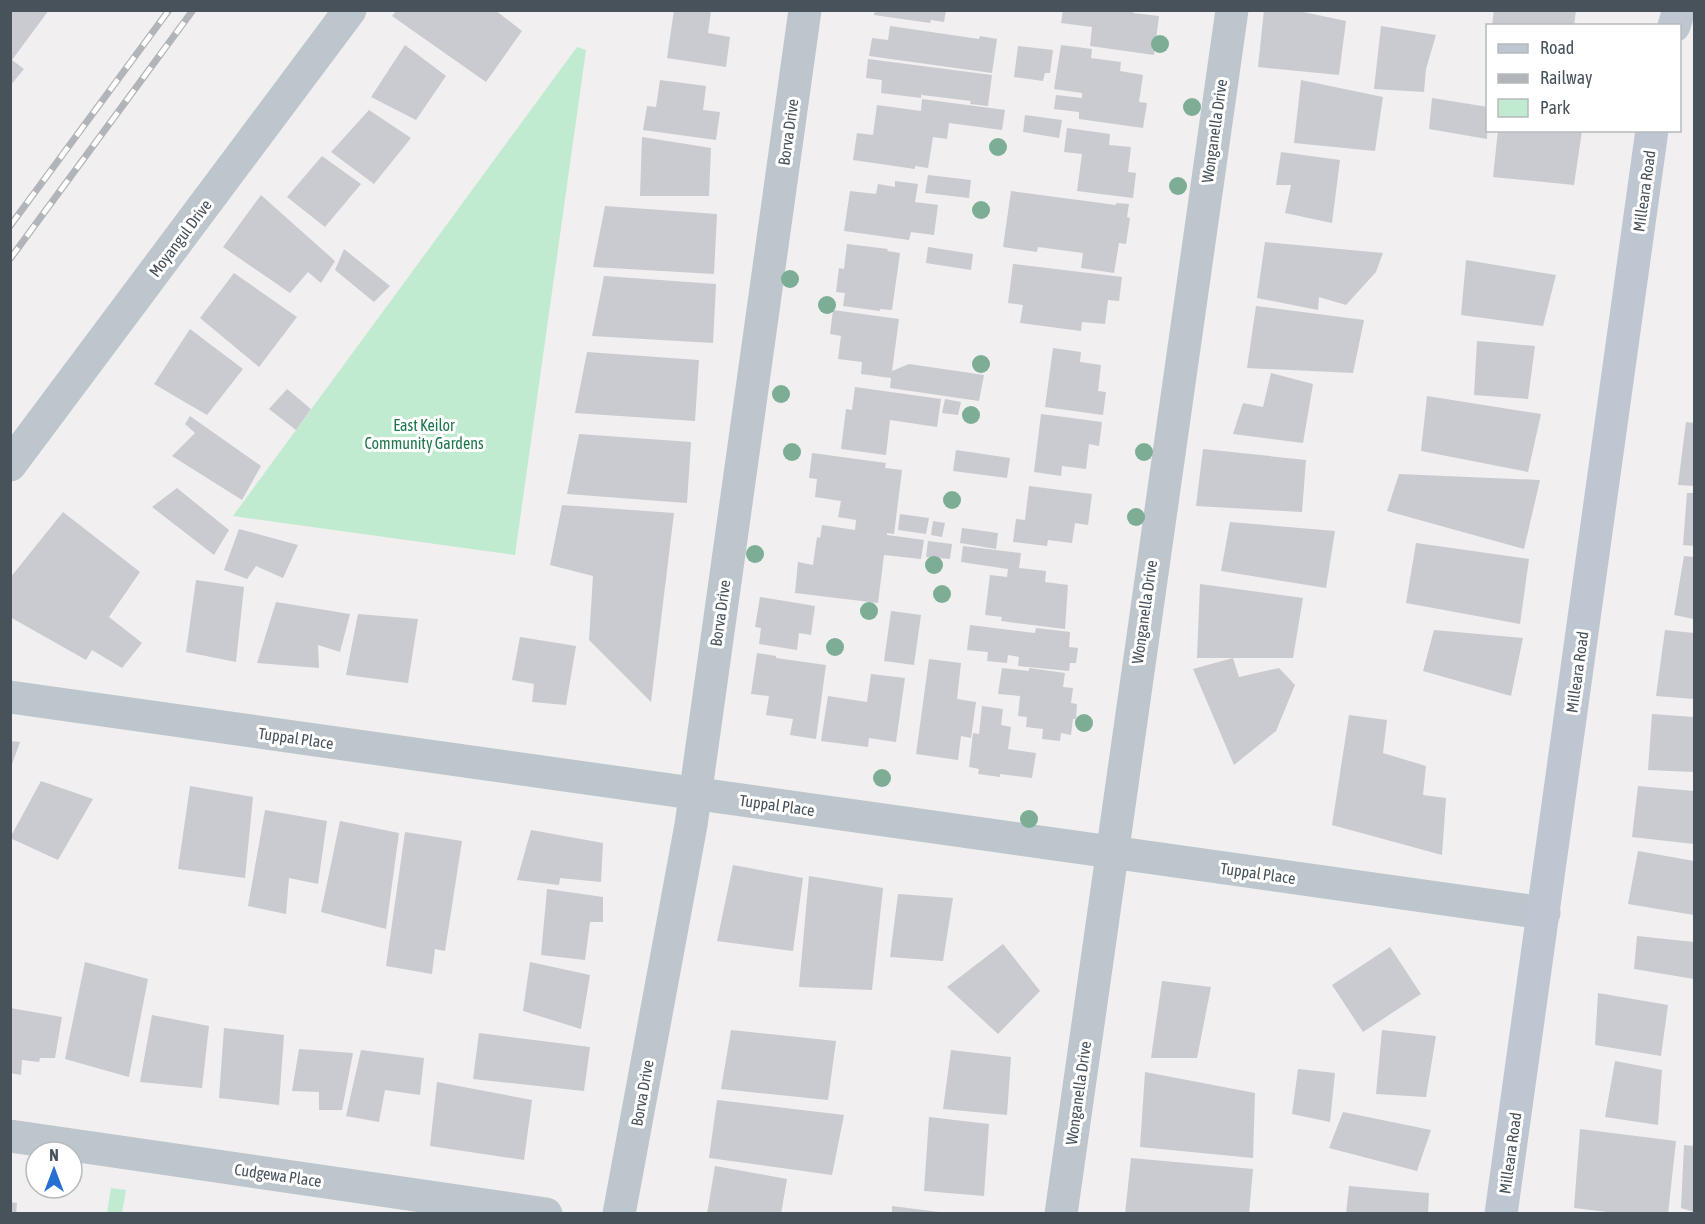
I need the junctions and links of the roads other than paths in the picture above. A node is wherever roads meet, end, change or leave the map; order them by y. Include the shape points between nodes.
1 (351, 10) edge
2 (805, 10) edge
3 (1232, 10) edge
4 (1652, 132) edge
5 (10, 465) edge
6 (10, 697) edge
7 (695, 793) junction
8 (1111, 851) junction
9 (1544, 913) junction
10 (10, 1136) edge
11 (546, 1214) edge
12 (619, 1214) edge
13 (1061, 1214) edge
14 (1501, 1214) edge

1 - 5 street, Moyangul Drive
2 - 7 street, Borva Drive
3 - 8 street, Wonganella Drive
4 - 9 main road, Milleara Road
6 - 7 street, Tuppal Place
7 - 8 street, Tuppal Place
7 - 12 street, Borva Drive
8 - 9 street, Tuppal Place
8 - 13 street, Wonganella Drive
9 - 14 main road, Milleara Road
10 - 11 street, Cudgewa Place

